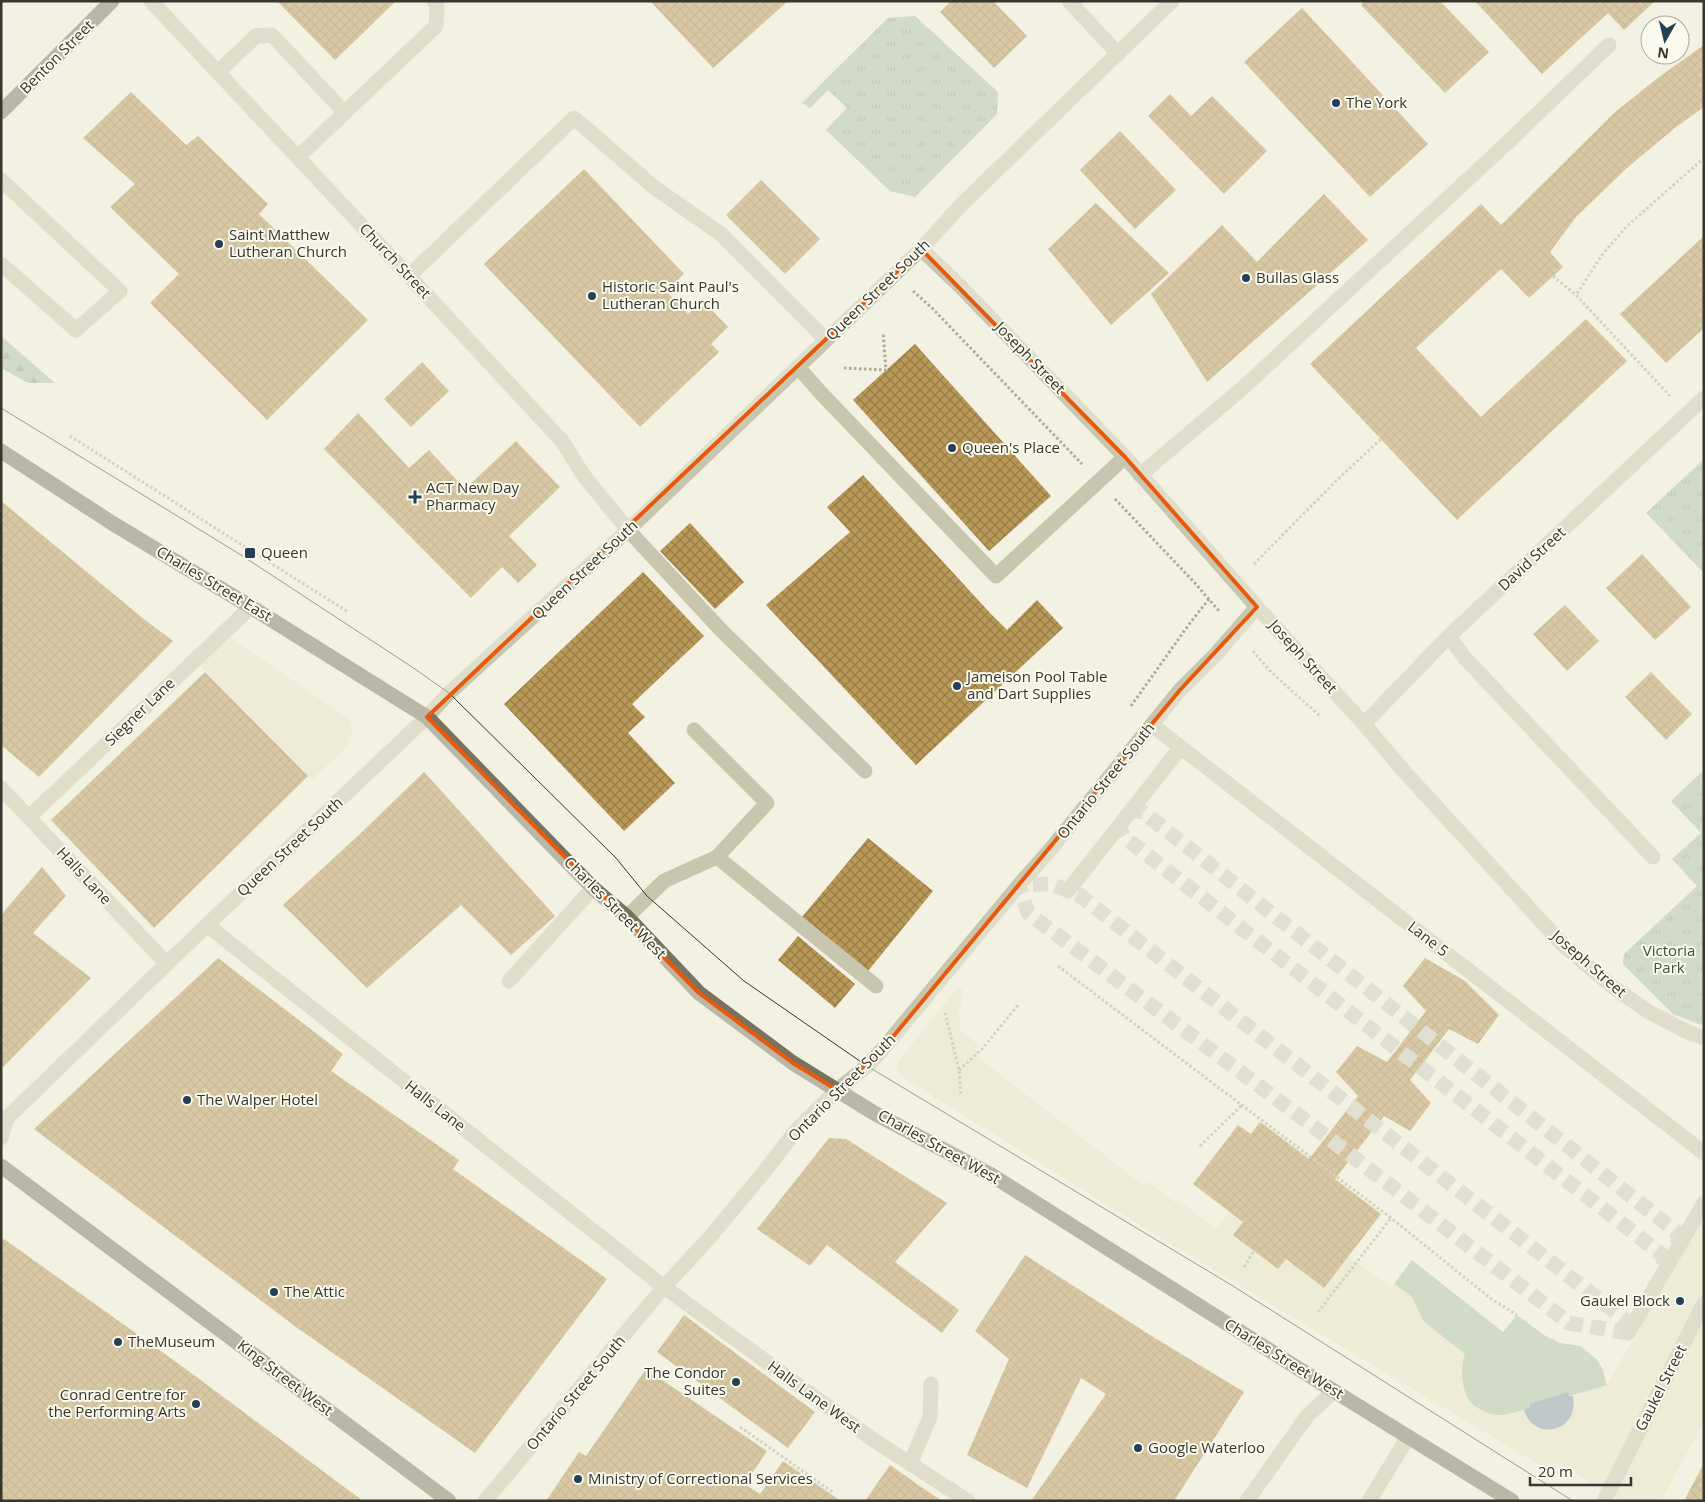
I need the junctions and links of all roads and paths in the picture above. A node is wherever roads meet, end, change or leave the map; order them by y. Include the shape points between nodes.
1 (112, 1) edge
2 (151, 1) edge
3 (434, 1) edge
4 (1069, 1) edge
5 (1172, 1) edge
6 (1609, 45) dead end
7 (1118, 54) junction
8 (218, 72) junction
9 (1, 112) edge
10 (346, 112) junction
11 (298, 157) junction
12 (1704, 158) edge
13 (1, 180) edge
14 (921, 249) junction
15 (1, 264) edge
16 (410, 276) junction
17 (1553, 276) dead end
18 (1576, 295) junction
19 (933, 309) dead end
20 (883, 332) dead end
21 (826, 340) junction
22 (798, 367) junction
23 (844, 368) dead end
24 (1666, 392) dead end
25 (1704, 398) edge
26 (70, 436) dead end
27 (1381, 440) dead end
28 (1, 450) edge
29 (1125, 457) junction
30 (1140, 475) junction
31 (1099, 482) junction
32 (628, 530) junction
33 (1254, 564) dead end
34 (1194, 582) dead end
35 (1209, 599) dead end
36 (251, 607) junction
37 (1257, 607) junction
38 (348, 612) dead end
39 (1449, 636) junction
40 (1271, 672) dead end
41 (1130, 708) dead end
42 (427, 717) junction
43 (1320, 717) dead end
44 (1364, 724) junction
45 (1152, 725) junction
46 (694, 730) dead end
47 (1181, 747) junction
48 (865, 771) dead end
49 (1, 788) edge
50 (29, 817) junction
51 (717, 857) junction
52 (1653, 857) dead end
53 (593, 888) junction
54 (1068, 891) dead end
55 (627, 917) junction
56 (207, 925) junction
57 (167, 964) junction
58 (1058, 966) dead end
59 (509, 981) dead end
60 (876, 986) dead end
61 (1018, 1005) dead end
62 (945, 1012) dead end
63 (1704, 1038) edge
64 (959, 1070) junction
65 (837, 1090) junction
66 (961, 1096) dead end
67 (1242, 1105) junction
68 (1, 1138) edge
69 (1200, 1146) dead end
70 (1704, 1153) edge
71 (1, 1166) edge
72 (1704, 1203) edge
73 (1390, 1218) junction
74 (1254, 1251) dead end
75 (1244, 1267) dead end
76 (664, 1287) junction
77 (1704, 1303) edge
78 (1318, 1312) dead end
79 (1516, 1315) dead end
80 (1628, 1332) dead end
81 (931, 1384) dead end
82 (1334, 1391) junction
83 (740, 1427) dead end
84 (1408, 1437) junction
85 (910, 1464) junction
86 (834, 1493) dead end
87 (449, 1501) edge
88 (485, 1501) edge
89 (968, 1501) edge
90 (1247, 1501) edge
91 (1369, 1501) edge
92 (1512, 1501) edge
93 (1604, 1501) edge

1 - 9 main road, Benton Street
2 - 8 street, Church Street
3 - 10 street via 437,6 436,26
4 - 7 street
5 - 7 street, Queen Street South
6 - 30 street via 1245,386
7 - 14 street, Queen Street South via 962,204
8 - 10 street via 256,36 272,35
8 - 11 street, Church Street
10 - 11 street
11 - 16 street, Church Street
12 - 18 path via 1627,226
13 - 15 street via 120,291 76,330
14 - 21 street, Queen Street South
14 - 29 street, Joseph Street
16 - 21 street via 574,118 654,188 720,234
16 - 32 street, Church Street via 562,441 584,476
17 - 18 path
18 - 24 path
19 - 31 path
20 - 23 path via 886,370
21 - 22 street, Queen Street South
22 - 31 street via 996,576
22 - 32 street, Queen Street South
25 - 39 street, David Street
26 - 38 path
27 - 33 path
28 - 36 main road, Charles Street East via 120,528
29 - 30 street, Joseph Street
29 - 31 street
30 - 37 street, Joseph Street
31 - 34 path
32 - 42 street, Queen Street South
32 - 48 street, Church Street via 722,631
35 - 41 path, Ontario Street South
36 - 42 main road, Charles Street East
36 - 50 street, Siegner Lane
37 - 44 street, Joseph Street
37 - 45 street, Ontario Street South
39 - 44 street, David Street
39 - 52 street via 1464,657
40 - 43 path, Joseph Street
42 - 53 main road, Charles Street West
42 - 56 street, Queen Street South
44 - 63 street, Joseph Street via 1564,946 1612,987 1649,1012
45 - 47 street, Lane 5
45 - 65 street, Ontario Street South via 882,1050
46 - 51 street via 767,803
47 - 54 street
47 - 70 street, Lane 5
49 - 50 street, Halls Lane
50 - 57 street, Halls Lane
51 - 55 street via 664,882
51 - 60 street
53 - 55 main road, Charles Street West
53 - 59 street
55 - 65 main road, Charles Street West via 699,993 793,1063
56 - 57 street, Queen Street South
56 - 76 street, Halls Lane
57 - 68 street, Queen Street South via 7,1118
58 - 67 path
61 - 64 path via 982,1049
62 - 64 path
64 - 66 path
65 - 76 street, Ontario Street South via 798,1128 710,1237
65 - 82 main road, Charles Street West via 993,1176
67 - 69 path
67 - 73 path
71 - 87 main road, King Street West
72 - 80 street
73 - 78 path
73 - 79 path
74 - 75 path
76 - 85 street, Halls Lane West
76 - 88 street, Ontario Street South
77 - 93 street, Gaukel Street
81 - 85 street via 930,1417
82 - 84 main road, Charles Street West
82 - 90 street via 1307,1416
83 - 86 path
84 - 91 street
84 - 92 main road, Charles Street West
85 - 89 street, Halls Lane West

